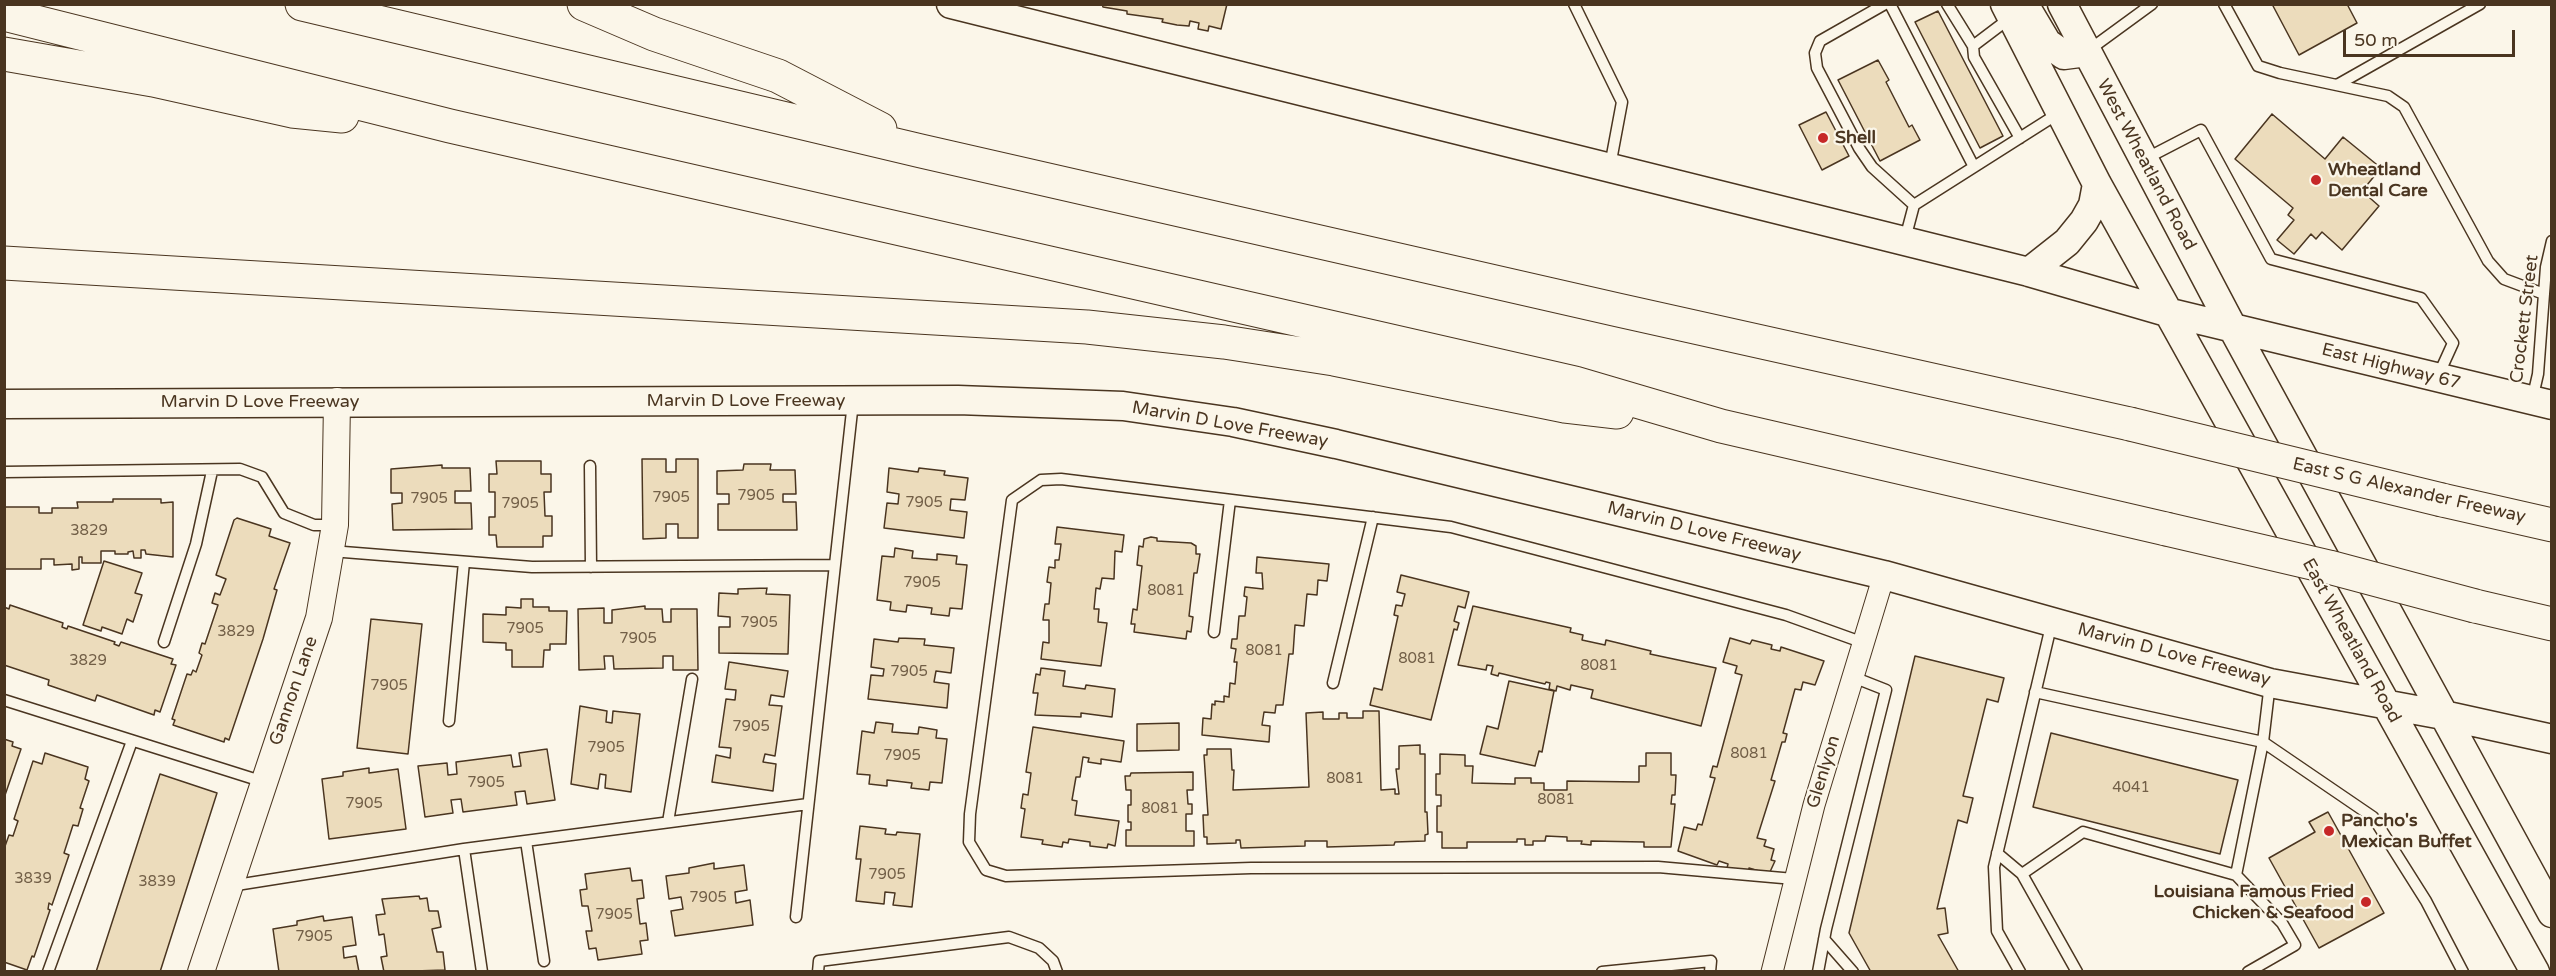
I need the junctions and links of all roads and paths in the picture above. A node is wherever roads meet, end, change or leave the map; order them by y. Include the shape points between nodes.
1 (302, 4) edge
2 (584, 4) edge
3 (951, 4) edge
4 (1574, 4) edge
5 (1888, 4) edge
6 (1947, 4) edge
7 (2062, 4) edge
8 (2152, 4) edge
9 (2224, 4) edge
10 (2480, 4) edge
11 (988, 9) edge
12 (2014, 9) edge
13 (4, 14) edge
14 (1973, 46) junction
15 (2087, 52) junction
16 (4, 54) edge
17 (2337, 86) junction
18 (2061, 111) junction
19 (450, 126) junction
20 (2020, 138) junction
21 (921, 151) junction
22 (2143, 160) junction
23 (1974, 167) junction
24 (1609, 169) junction
25 (2097, 184) junction
26 (1914, 206) junction
27 (2552, 241) edge
28 (1904, 242) junction
29 (4, 263) edge
30 (2029, 272) junction
31 (2544, 294) junction
32 (2167, 312) junction
33 (2231, 326) junction
34 (2437, 379) junction
35 (853, 400) junction
36 (337, 401) junction
37 (2542, 403) edge
38 (4, 404) edge
39 (1721, 426) junction
40 (590, 466) dead end
41 (212, 471) junction
42 (4, 472) edge
43 (1230, 500) junction
44 (1373, 517) junction
45 (334, 525) junction
46 (2552, 525) edge
47 (330, 551) junction
48 (464, 562) junction
49 (835, 565) junction
50 (591, 567) junction
51 (1884, 575) junction
52 (2052, 622) junction
53 (2552, 624) edge
54 (1214, 632) dead end
55 (164, 642) dead end
56 (1863, 643) junction
57 (1853, 677) junction
58 (692, 679) dead end
59 (2270, 682) junction
60 (1333, 683) dead end
61 (2035, 692) junction
62 (4, 700) edge
63 (2387, 705) junction
64 (2444, 715) junction
65 (449, 721) dead end
66 (2552, 739) edge
67 (132, 741) junction
68 (2263, 742) junction
69 (264, 782) junction
70 (808, 804) junction
71 (668, 822) junction
72 (526, 841) junction
73 (464, 849) junction
74 (1997, 853) junction
75 (2022, 874) junction
76 (2236, 874) junction
77 (1794, 879) junction
78 (230, 885) junction
79 (2552, 913) edge
80 (796, 917) dead end
81 (1824, 939) junction
82 (544, 961) dead end
83 (2552, 964) edge
84 (2534, 971) edge
85 (48, 972) edge
86 (201, 972) edge
87 (482, 972) edge
88 (818, 972) edge
89 (1057, 972) edge
90 (1602, 972) edge
91 (1710, 972) edge
92 (1772, 972) edge
93 (1818, 972) edge
94 (1853, 972) edge
95 (2020, 972) edge
96 (2077, 972) edge
97 (2248, 972) edge
98 (2463, 972) edge

1 - 21 highway
2 - 21 highway via 654,34 778,76
3 - 11 main road
4 - 24 lane via 1622,102
5 - 23 lane
5 - 26 lane via 1820,41 1815,53 1817,68 1859,148 1872,167
6 - 14 lane
7 - 15 main road, West Wheatland Road
8 - 15 lane
9 - 17 lane via 2258,66
10 - 17 lane
11 - 24 main road
12 - 14 lane
12 - 15 main road via 2064,55
12 - 18 main road
13 - 19 highway
14 - 20 lane via 1974,57
15 - 22 main road, West Wheatland Road
16 - 19 highway via 153,80 292,111
17 - 31 lane via 2388,96 2404,107 2488,261 2504,279
18 - 20 lane
18 - 25 main road
19 - 39 highway via 1575,383
20 - 23 lane
21 - 46 highway, East S G Alexander Freeway, bridge via 2130,424
22 - 33 main road, West Wheatland Road
22 - 34 lane via 2201,130 2271,259 2421,298 2453,343
23 - 26 lane
24 - 28 main road
25 - 30 main road via 2093,205 2084,221 2067,242
25 - 32 main road
26 - 28 lane
27 - 31 lane, Crockett Street
28 - 30 main road
29 - 39 highway via 1087,327 1334,358 1565,406
30 - 32 main road
31 - 37 lane, Crockett Street via 2538,374
32 - 33 main road
32 - 63 main road, East Wheatland Road
33 - 34 main road, East Highway 67
33 - 64 main road
34 - 37 main road, East Highway 67
35 - 36 main road, Marvin D Love Freeway
35 - 49 lane
35 - 51 main road, Marvin D Love Freeway via 1123,406 1233,422
36 - 38 main road, Marvin D Love Freeway
36 - 45 street, Gannon Lane
39 - 53 highway, bridge via 2329,567
40 - 50 lane
41 - 42 lane
41 - 45 lane via 240,469 262,477 284,513 314,525
41 - 55 lane via 196,544
43 - 44 lane
43 - 54 lane
43 - 77 lane via 1061,479 1041,480 1012,500 970,814 969,842 986,870 1006,876 1251,868 1658,867
44 - 56 lane via 1452,527 1785,615
44 - 60 lane
45 - 47 street, Gannon Lane
47 - 48 lane
47 - 69 street, Gannon Lane via 319,618
48 - 50 lane
48 - 65 lane
49 - 50 lane
49 - 70 lane
51 - 52 main road, Marvin D Love Freeway
51 - 56 street, Glenlyon
52 - 59 main road, Marvin D Love Freeway
52 - 61 lane
56 - 57 street, Glenlyon
57 - 77 street, Glenlyon
57 - 81 lane via 1886,690
58 - 71 lane
59 - 63 main road, Marvin D Love Freeway
59 - 68 lane
61 - 68 lane
61 - 74 lane
62 - 67 lane
63 - 64 main road
63 - 84 main road, East Wheatland Road
64 - 66 main road
64 - 79 main road
67 - 69 lane
67 - 85 lane
68 - 76 lane
68 - 98 lane via 2373,817 2426,901
69 - 78 street, Gannon Lane
70 - 71 lane
70 - 80 lane
71 - 72 lane
72 - 73 lane
72 - 82 lane
73 - 78 lane
73 - 87 lane
74 - 75 lane
74 - 95 lane via 1997,931
75 - 76 lane via 2083,832
75 - 96 lane
76 - 97 lane via 2282,923 2295,945
77 - 92 street, Glenlyon
78 - 86 street, Gannon Lane
81 - 93 lane
81 - 94 lane
83 - 84 main road
88 - 89 lane via 819,961 1009,937 1039,948 1053,961
90 - 91 lane via 1711,961

